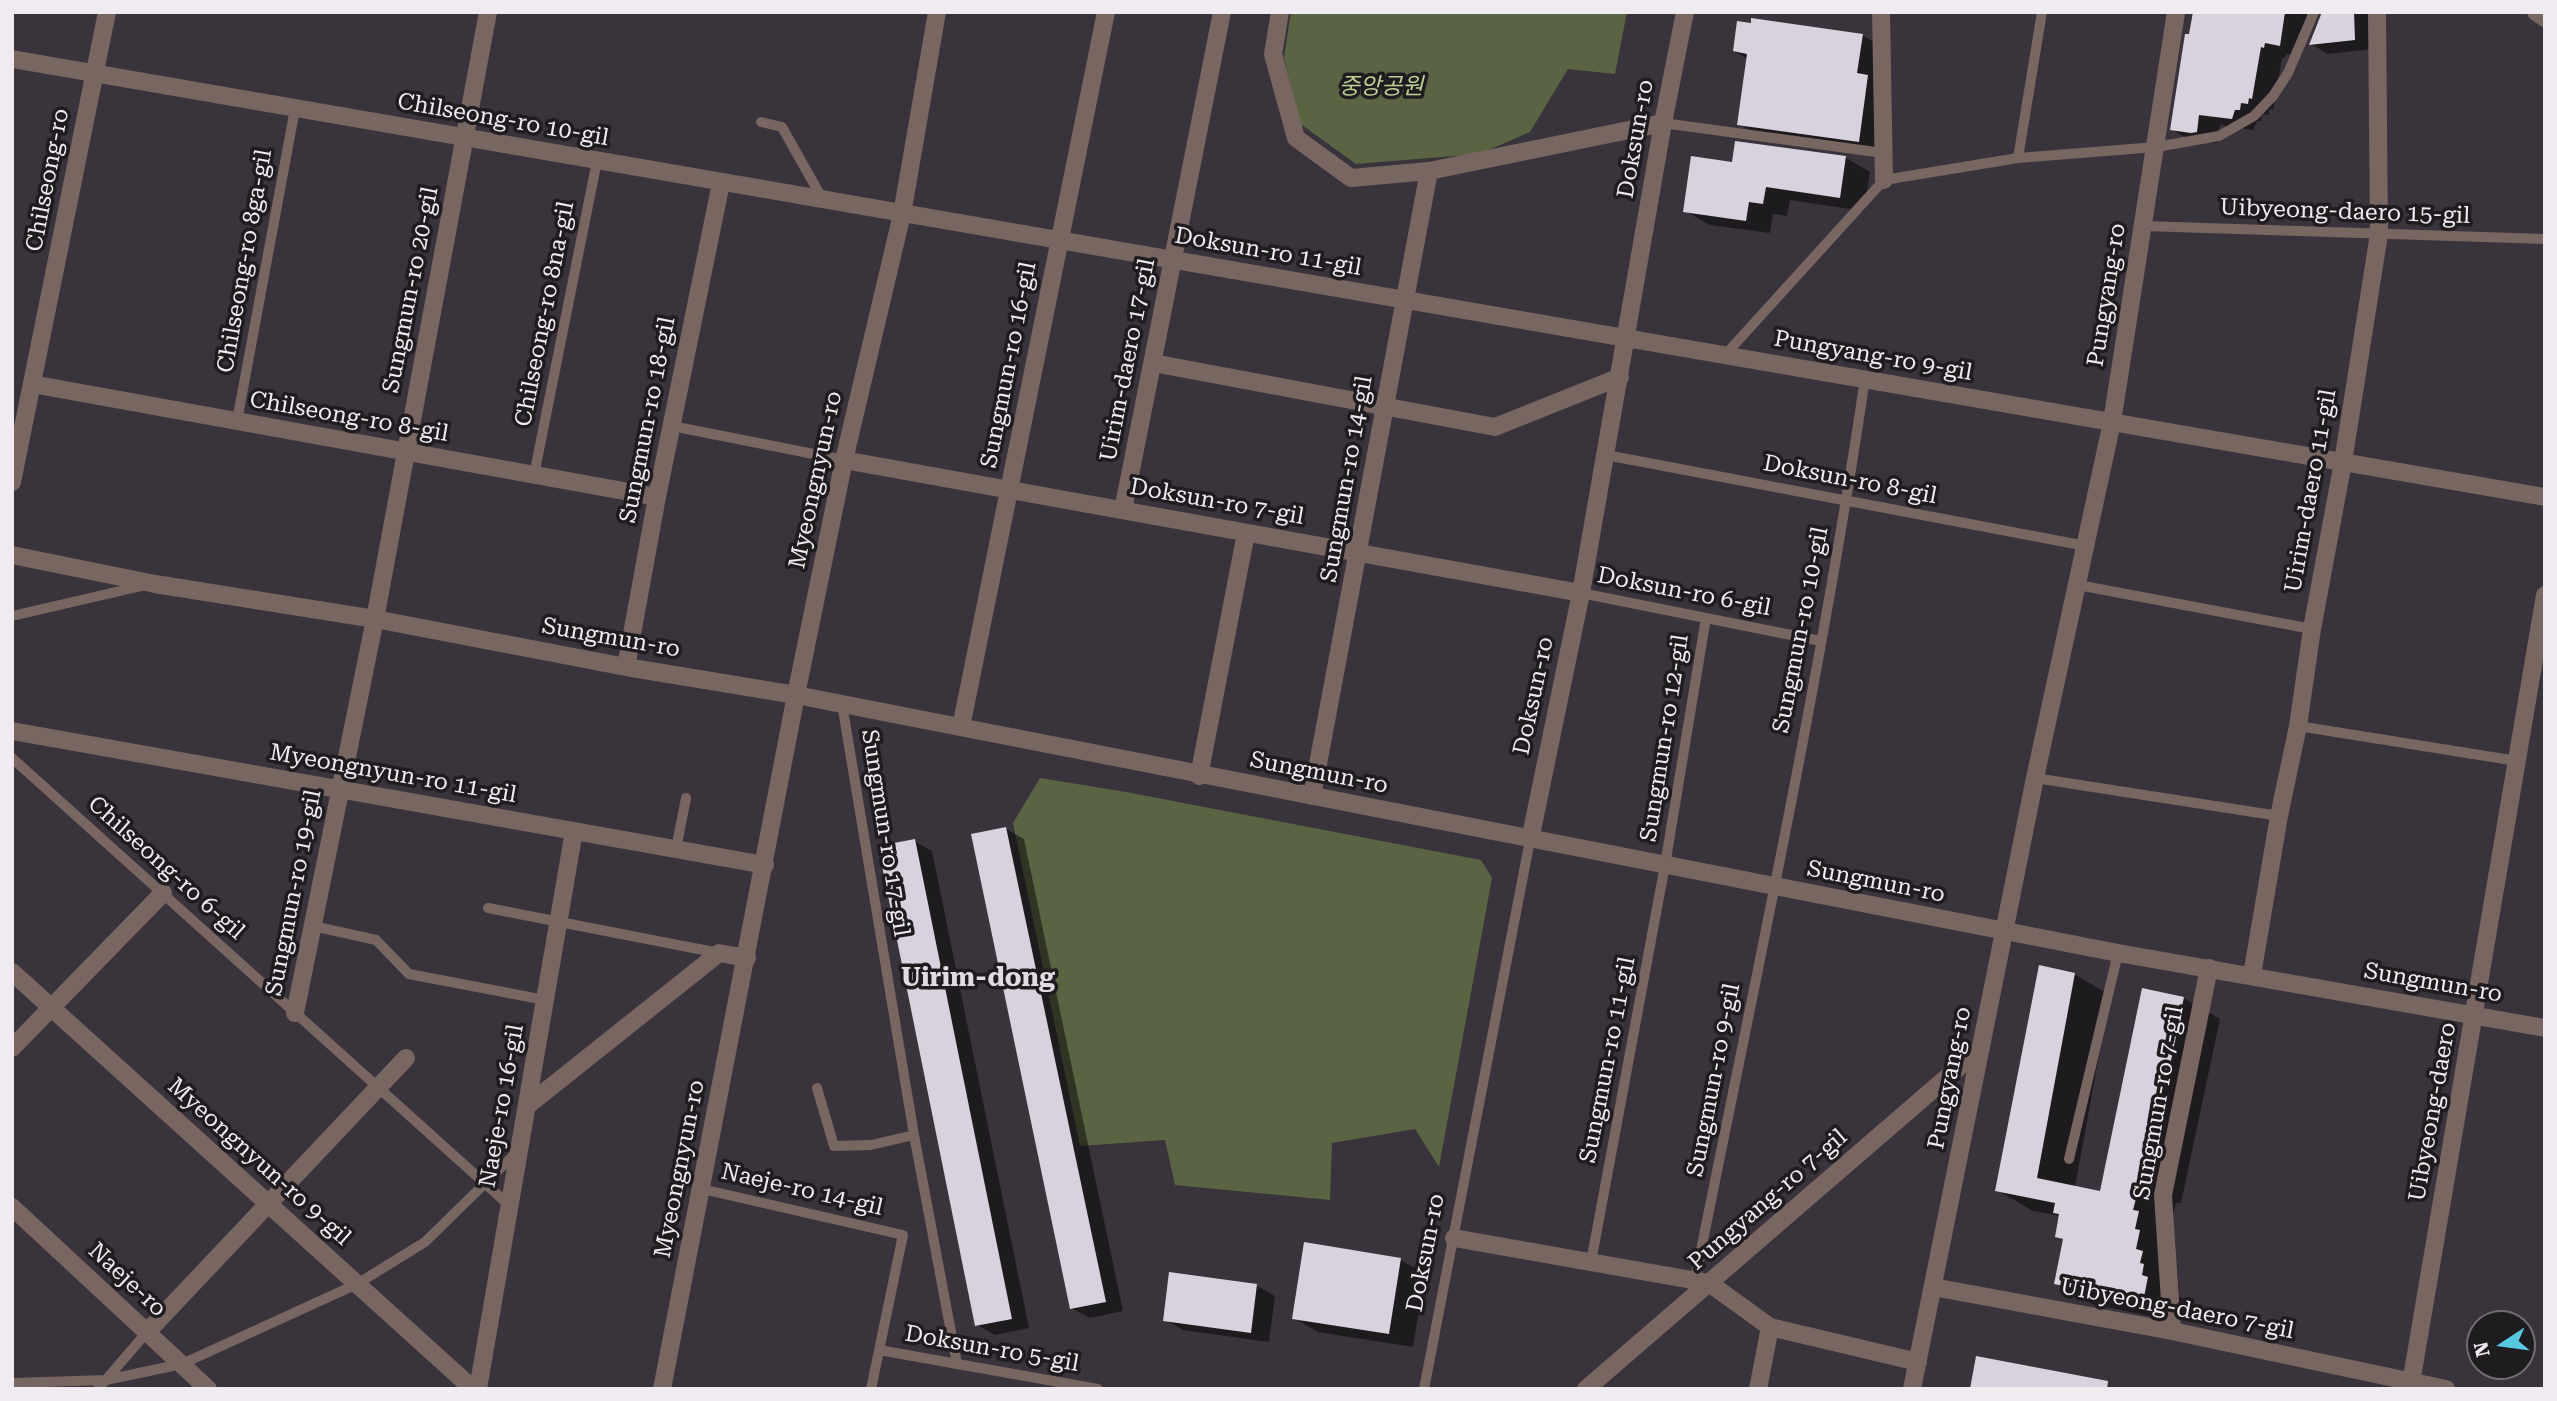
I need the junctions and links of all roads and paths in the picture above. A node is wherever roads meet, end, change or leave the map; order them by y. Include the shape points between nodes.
1 (107, 12) edge
2 (488, 12) edge
3 (937, 12) edge
4 (1106, 12) edge
5 (1223, 12) edge
6 (1280, 12) edge
7 (1685, 12) edge
8 (1881, 12) edge
9 (2042, 12) edge
10 (2176, 12) edge
11 (2314, 12) edge
12 (2377, 12) edge
13 (2536, 12) edge
14 (2545, 18) edge
15 (12, 59) edge
16 (95, 75) junction
17 (295, 109) junction
18 (761, 122) dead end
19 (1663, 123) junction
20 (464, 138) junction
21 (2155, 147) junction
22 (1883, 153) junction
23 (2018, 158) junction
24 (597, 161) junction
25 (1429, 171) junction
26 (1884, 180) junction
27 (721, 183) junction
28 (823, 200) junction
29 (902, 214) junction
30 (2144, 226) junction
31 (2379, 234) junction
32 (2545, 239) edge
33 (1059, 241) junction
34 (1173, 260) junction
35 (1405, 300) junction
36 (1626, 338) junction
37 (1725, 355) junction
38 (1153, 363) junction
39 (1620, 377) junction
40 (1865, 379) junction
41 (32, 384) junction
42 (1385, 405) junction
43 (237, 421) junction
44 (2112, 422) junction
45 (672, 426) junction
46 (405, 452) junction
47 (1606, 455) junction
48 (844, 460) junction
49 (2343, 462) junction
50 (534, 475) junction
51 (12, 482) edge
52 (1009, 488) junction
53 (657, 497) junction
54 (2545, 497) edge
55 (1847, 501) junction
56 (1123, 510) junction
57 (1246, 533) junction
58 (2086, 546) junction
59 (1359, 553) junction
60 (12, 555) edge
61 (155, 584) junction
62 (2078, 585) junction
63 (1581, 593) junction
64 (2545, 595) edge
65 (12, 616) edge
66 (1706, 618) junction
67 (375, 619) junction
68 (2312, 629) junction
69 (1821, 641) junction
70 (626, 667) junction
71 (796, 695) junction
72 (842, 704) junction
73 (2298, 726) junction
74 (961, 727) junction
75 (12, 731) edge
76 (12, 758) edge
77 (2517, 761) junction
78 (1199, 776) junction
79 (2035, 778) junction
80 (340, 789) junction
81 (1312, 796) junction
82 (686, 797) dead end
83 (2279, 816) junction
84 (574, 831) junction
85 (1530, 840) junction
86 (676, 849) junction
87 (765, 865) junction
88 (1665, 865) junction
89 (1774, 887) junction
90 (163, 894) junction
91 (488, 908) dead end
92 (559, 922) junction
93 (313, 926) junction
94 (2004, 930) junction
95 (719, 953) junction
96 (2118, 953) junction
97 (747, 958) junction
98 (2210, 968) junction
99 (12, 972) edge
100 (2252, 975) junction
101 (545, 1000) junction
102 (51, 1008) junction
103 (295, 1013) junction
104 (2474, 1014) junction
105 (2545, 1028) edge
106 (12, 1048) edge
107 (1981, 1048) junction
108 (406, 1058) dead end
109 (378, 1087) junction
110 (817, 1088) dead end
111 (527, 1106) junction
112 (914, 1135) junction
113 (519, 1150) junction
114 (2069, 1159) dead end
115 (485, 1184) junction
116 (702, 1189) junction
117 (268, 1204) junction
118 (510, 1206) junction
119 (12, 1207) edge
120 (1454, 1238) junction
121 (1591, 1262) junction
122 (1702, 1282) junction
123 (357, 1284) junction
124 (1933, 1287) junction
125 (1770, 1327) junction
126 (2172, 1331) junction
127 (147, 1332) junction
128 (879, 1350) junction
129 (1918, 1362) junction
130 (182, 1364) junction
131 (957, 1364) junction
132 (12, 1383) edge
133 (102, 1384) edge
134 (2411, 1385) edge
135 (208, 1389) edge
136 (475, 1389) edge
137 (662, 1389) edge
138 (871, 1389) edge
139 (1098, 1389) edge
140 (1424, 1389) edge
141 (1586, 1389) edge
142 (1758, 1389) edge
143 (1912, 1389) edge
144 (2446, 1389) edge

1 - 16 street, Chilseong-ro
2 - 20 street, Sungmun-ro 20-gil
3 - 29 street, Myeongnyun-ro
4 - 33 street, Sungmun-ro 16-gil
5 - 34 street, Uirim-daero 17-gil
6 - 25 street via 1273,54 1296,138 1351,178
7 - 19 street, Doksun-ro
8 - 22 street
9 - 23 lane
10 - 21 street, Pungyang-ro
11 - 21 lane via 2288,73 2254,116 2220,136
12 - 31 street, Uirim-daero 11-gil
13 - 14 street
15 - 16 street, Chilseong-ro 10-gil
16 - 17 street, Chilseong-ro 10-gil
16 - 41 street, Chilseong-ro
17 - 20 street, Chilseong-ro 10-gil
17 - 43 lane, Chilseong-ro 8ga-gil
18 - 28 lane via 782,127
19 - 22 lane
19 - 25 street
19 - 36 street, Doksun-ro
20 - 24 street, Chilseong-ro 10-gil
20 - 46 street, Sungmun-ro 20-gil
21 - 23 lane
21 - 30 street, Pungyang-ro
22 - 26 street
23 - 26 lane
24 - 27 street, Chilseong-ro 10-gil
24 - 50 lane, Chilseong-ro 8na-gil
25 - 35 street, Sungmun-ro 14-gil
26 - 37 lane
27 - 28 street, Chilseong-ro 10-gil
27 - 45 street, Sungmun-ro 18-gil
28 - 29 street, Chilseong-ro 10-gil
29 - 33 street, Doksun-ro 11-gil
29 - 48 street, Myeongnyun-ro
30 - 31 lane, Uibyeong-daero 15-gil
30 - 44 street, Pungyang-ro
31 - 32 lane, Uibyeong-daero 15-gil
31 - 49 street, Uirim-daero 11-gil
33 - 34 street, Doksun-ro 11-gil
33 - 52 street, Sungmun-ro 16-gil
34 - 35 street, Doksun-ro 11-gil
34 - 38 street, Uirim-daero 17-gil
35 - 36 street, Doksun-ro 11-gil
35 - 42 street, Sungmun-ro 14-gil
36 - 37 street, Pungyang-ro 9-gil
36 - 39 street, Doksun-ro
37 - 40 street, Pungyang-ro 9-gil
38 - 42 street
38 - 56 street, Uirim-daero 17-gil
39 - 42 street via 1495,427
39 - 47 street, Doksun-ro
40 - 44 street, Pungyang-ro 9-gil
40 - 55 lane, Sungmun-ro 10-gil
41 - 43 street, Chilseong-ro 8-gil
41 - 51 street, Chilseong-ro
42 - 59 street, Sungmun-ro 14-gil
43 - 46 street, Chilseong-ro 8-gil
44 - 49 street, Pungyang-ro 9-gil
44 - 58 street, Pungyang-ro
45 - 48 lane
45 - 53 street, Sungmun-ro 18-gil
46 - 50 street, Chilseong-ro 8-gil
46 - 67 street, Sungmun-ro 20-gil
47 - 55 lane, Doksun-ro 8-gil
47 - 63 street, Doksun-ro
48 - 52 street, Doksun-ro 7-gil
48 - 71 street, Myeongnyun-ro
49 - 54 street, Pungyang-ro 9-gil
49 - 68 street, Uirim-daero 11-gil
50 - 53 street, Chilseong-ro 8-gil
52 - 56 street, Doksun-ro 7-gil
52 - 74 street, Sungmun-ro 16-gil
53 - 70 street, Sungmun-ro 18-gil
55 - 58 lane, Doksun-ro 8-gil
55 - 69 lane, Sungmun-ro 10-gil
56 - 57 street, Doksun-ro 7-gil
57 - 59 street, Doksun-ro 7-gil
57 - 78 street
58 - 62 street, Pungyang-ro
59 - 63 street, Doksun-ro 7-gil
59 - 81 street, Sungmun-ro 14-gil
60 - 61 street, Sungmun-ro
61 - 65 lane
61 - 67 street, Sungmun-ro
62 - 68 lane
62 - 79 street, Pungyang-ro
63 - 66 lane, Doksun-ro 6-gil
63 - 85 street, Doksun-ro
64 - 77 street, Uibyeong-daero
66 - 69 lane, Doksun-ro 6-gil
66 - 88 lane, Sungmun-ro 12-gil
67 - 70 street, Sungmun-ro
67 - 80 street, Sungmun-ro 19-gil
68 - 73 street, Uirim-daero 11-gil
69 - 89 lane, Sungmun-ro 10-gil
70 - 71 street, Sungmun-ro
71 - 72 street, Sungmun-ro
71 - 87 street, Myeongnyun-ro
72 - 74 street, Sungmun-ro
72 - 112 lane, Sungmun-ro 17-gil
73 - 77 lane
73 - 83 street, Uirim-daero 11-gil
74 - 78 street, Sungmun-ro
75 - 80 street, Myeongnyun-ro 11-gil
76 - 90 lane, Chilseong-ro 6-gil
77 - 104 street, Uibyeong-daero
78 - 81 street, Sungmun-ro
79 - 83 lane
79 - 94 street, Pungyang-ro
80 - 84 street, Myeongnyun-ro 11-gil
80 - 93 street, Sungmun-ro 19-gil
81 - 85 street, Sungmun-ro
82 - 86 lane
83 - 100 street, Uirim-daero 11-gil
84 - 86 street, Myeongnyun-ro 11-gil
84 - 92 street, Naeje-ro 16-gil
85 - 88 street, Sungmun-ro
85 - 120 lane, Doksun-ro
86 - 87 street, Myeongnyun-ro 11-gil
87 - 97 street, Myeongnyun-ro
88 - 89 street, Sungmun-ro
88 - 121 lane, Sungmun-ro 11-gil
89 - 94 street, Sungmun-ro
89 - 122 lane, Sungmun-ro 9-gil
90 - 102 street
90 - 103 lane, Chilseong-ro 6-gil
91 - 92 lane
92 - 95 lane
92 - 101 street, Naeje-ro 16-gil
93 - 101 lane via 376,940 409,974
93 - 103 street, Sungmun-ro 19-gil
94 - 96 street, Sungmun-ro
94 - 107 street, Pungyang-ro
95 - 97 street
95 - 111 street
96 - 98 street, Sungmun-ro
96 - 114 lane
97 - 116 street, Myeongnyun-ro
98 - 100 street, Sungmun-ro
98 - 126 street, Sungmun-ro 7-gil via 2163,1195
99 - 102 street, Myeongnyun-ro 9-gil
100 - 104 street, Sungmun-ro
101 - 111 street, Naeje-ro 16-gil
102 - 106 street
102 - 117 street, Myeongnyun-ro 9-gil
103 - 109 lane, Chilseong-ro 6-gil
104 - 105 street, Sungmun-ro
104 - 134 street, Uibyeong-daero
107 - 122 street, Pungyang-ro 7-gil
107 - 124 street, Pungyang-ro
108 - 109 street
109 - 115 lane, Chilseong-ro 6-gil
109 - 117 street
110 - 112 lane via 834,1146 871,1145
111 - 113 street, Naeje-ro 16-gil
112 - 131 lane, Sungmun-ro 17-gil
113 - 115 lane
113 - 118 street, Naeje-ro 16-gil
115 - 118 lane, Chilseong-ro 6-gil
115 - 123 lane via 425,1242
116 - 128 lane, Naeje-ro 14-gil via 903,1235
116 - 137 street, Myeongnyun-ro
117 - 123 street, Myeongnyun-ro 9-gil
117 - 127 street
118 - 136 street, Naeje-ro 16-gil
119 - 127 street, Naeje-ro
120 - 121 street
120 - 140 lane, Doksun-ro
121 - 122 street
122 - 125 street
122 - 141 street, Pungyang-ro 7-gil
123 - 130 lane
123 - 136 street, Myeongnyun-ro 9-gil
124 - 126 street, Uibyeong-daero 7-gil
124 - 129 street, Pungyang-ro
125 - 129 street
125 - 142 street
126 - 134 street, Uibyeong-daero 7-gil
127 - 130 street, Naeje-ro
127 - 133 lane
128 - 131 lane, Doksun-ro 5-gil
128 - 138 lane, Naeje-ro 14-gil
129 - 143 street, Pungyang-ro
130 - 133 lane
130 - 135 street, Naeje-ro
131 - 139 lane, Doksun-ro 5-gil
132 - 133 lane
134 - 144 street, Uibyeong-daero 7-gil

